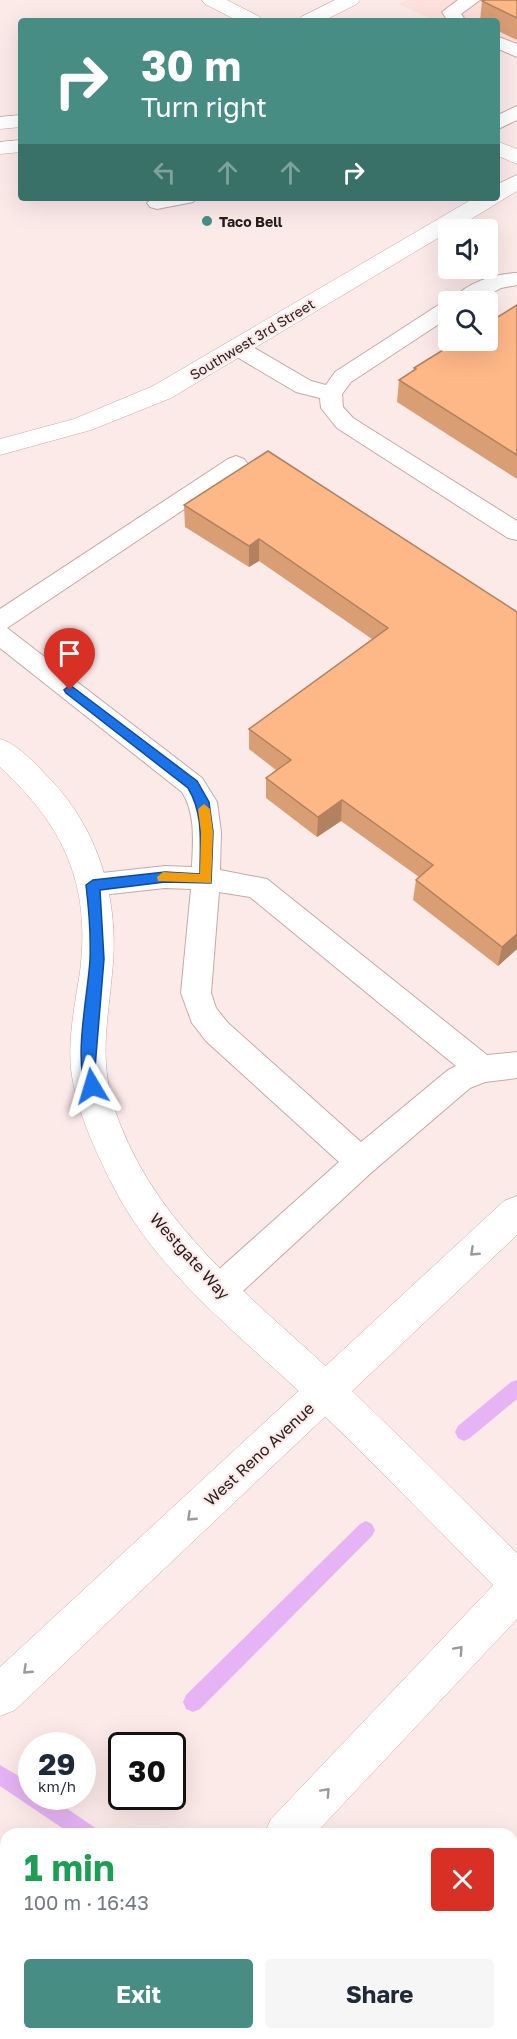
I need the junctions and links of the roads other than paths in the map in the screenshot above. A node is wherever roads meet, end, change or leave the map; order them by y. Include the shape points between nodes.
1 (212, 0) edge
2 (350, 0) edge
3 (471, 0) edge
4 (247, 18) edge
5 (314, 18) edge
6 (455, 18) edge
7 (500, 43) edge
8 (517, 51) edge
9 (517, 112) edge
10 (18, 120) edge
11 (500, 122) edge
12 (0, 123) edge
13 (18, 147) edge
14 (0, 148) edge
15 (500, 149) edge
16 (517, 157) edge
17 (517, 182) edge
18 (500, 192) edge
19 (169, 201) edge
20 (485, 201) edge
21 (157, 203) dead end
22 (517, 279) edge
23 (477, 291) edge
24 (438, 315) edge
25 (238, 348) junction
26 (331, 393) junction
27 (0, 447) edge
28 (236, 464) dead end
29 (517, 532) edge
30 (0, 621) edge
31 (0, 635) edge
32 (0, 750) edge
33 (206, 879) junction
34 (93, 885) junction
35 (517, 1065) edge
36 (482, 1070) junction
37 (361, 1162) junction
38 (517, 1212) edge
39 (219, 1291) junction
40 (326, 1392) junction
41 (517, 1581) edge
42 (517, 1589) edge
43 (0, 1695) edge
44 (292, 1828) edge

1 - 4 main road
2 - 5 main road
3 - 6 lane via 451,12
7 - 8 lane
9 - 11 lane
10 - 12 main road
13 - 14 main road
15 - 16 main road
17 - 18 main road
19 - 21 lane
20 - 25 main road, Southwest 3rd Street
22 - 23 lane via 486,285
24 - 26 lane via 343,377
25 - 26 lane via 304,387
25 - 27 main road, Southwest 3rd Street via 162,392 116,413 65,432
26 - 29 lane via 332,408 345,423
28 - 30 lane
31 - 33 lane via 192,785 203,802
32 - 34 main road, Westgate Way via 36,781 60,811 80,843
33 - 34 lane via 165,877
33 - 36 lane via 257,887
33 - 37 lane via 196,993 203,1014 217,1032
34 - 39 main road, Westgate Way via 97,959 88,1068 101,1122 127,1178 162,1231
35 - 36 lane
36 - 37 lane via 459,1079
37 - 39 lane
38 -> 40 main road, West Reno Avenue
39 - 40 main road, Westgate Way
40 - 41 main road, Westgate Way
40 -> 43 main road, West Reno Avenue
44 -> 42 main road

